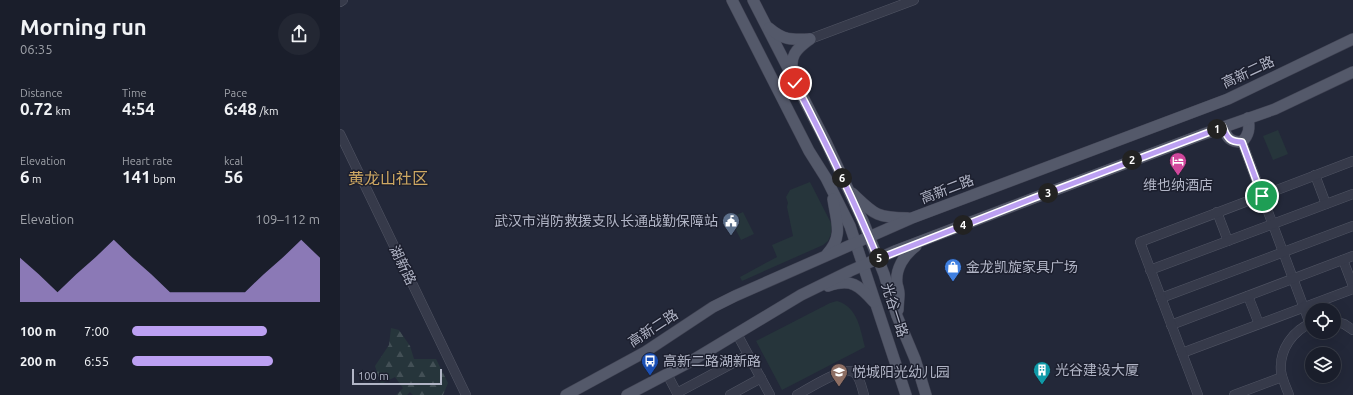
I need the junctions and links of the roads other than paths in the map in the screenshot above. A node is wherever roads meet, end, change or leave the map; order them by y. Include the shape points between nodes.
1 (343, 0) edge
2 (732, 0) edge
3 (753, 0) edge
4 (914, 0) edge
5 (340, 2) edge
6 (766, 25) junction
7 (810, 39) junction
8 (1353, 39) edge
9 (1353, 72) edge
10 (795, 83) junction
11 (1248, 118) junction
12 (1223, 127) junction
13 (340, 134) edge
14 (1242, 142) junction
15 (1353, 161) edge
16 (1315, 175) junction
17 (830, 187) junction
18 (848, 189) junction
19 (1353, 194) edge
20 (1262, 196) junction
21 (1326, 204) junction
22 (1217, 212) junction
23 (912, 218) junction
24 (1272, 224) junction
25 (1353, 226) edge
26 (869, 237) junction
27 (1228, 241) junction
28 (856, 242) junction
29 (921, 242) junction
30 (1283, 252) junction
31 (825, 256) junction
32 (1353, 256) edge
33 (878, 259) junction
34 (1343, 260) junction
35 (864, 265) junction
36 (1150, 270) junction
37 (1293, 279) junction
38 (1353, 286) edge
39 (1353, 289) edge
40 (801, 295) junction
41 (1248, 296) junction
42 (1161, 298) junction
43 (878, 307) junction
44 (1304, 307) junction
45 (897, 316) junction
46 (1341, 323) edge
47 (1259, 324) junction
48 (1171, 325) junction
49 (1305, 326) edge
50 (1353, 330) edge
51 (737, 334) junction
52 (1182, 353) junction
53 (748, 355) junction
54 (667, 374) junction
55 (1282, 377) junction
56 (761, 378) junction
57 (677, 394) edge
58 (466, 395) edge
59 (566, 395) edge
60 (627, 395) edge
61 (730, 395) edge
62 (770, 395) edge
63 (797, 395) edge
64 (864, 395) edge
65 (906, 395) edge
66 (926, 395) edge
67 (1198, 395) edge
68 (1234, 395) edge
69 (1289, 395) edge

1 - 5 street
2 - 17 main road, 光谷一路
3 - 6 main road, 光谷一路
4 - 7 street
6 - 7 main road via 776,35 784,38
6 - 10 main road, 光谷一路
7 - 10 main road via 798,48 793,57
8 - 23 main road, 高新二路 via 1206,108
9 - 11 main road via 1281,106
10 - 18 main road, 光谷一路
11 - 12 main road
11 - 14 main road via 1249,132
12 - 14 main road via 1228,139
12 - 29 main road
13 - 58 street, 湖新路
14 - 20 street
15 - 16 street
16 - 20 street
16 - 21 street
17 - 28 main road, 光谷一路
17 - 31 main road via 838,229 834,246
18 - 23 main road via 873,213 882,217
18 - 26 main road, 光谷一路
19 - 21 street
20 - 22 street
20 - 24 street
21 - 24 street
22 - 27 street
22 - 36 street via 1140,242
23 - 26 main road, 高新二路
24 - 27 street
24 - 30 street
25 - 30 street
26 - 28 main road, 高新二路
26 - 33 main road, 光谷一路
27 - 36 street
28 - 31 main road, 高新二路
28 - 35 main road, 光谷一路
29 - 33 main road
29 - 45 main road via 908,252 898,271
30 - 37 street
30 - 42 street
31 - 59 main road, 高新二路 via 713,307 645,352
32 - 34 street
33 - 35 main road
33 - 45 main road, 光谷一路
34 - 37 street
34 - 38 street
35 - 40 main road
35 - 43 main road, 光谷一路
36 - 42 street
37 - 41 street
37 - 44 street
39 - 44 street
40 - 43 main road via 838,282 851,283 862,288
40 - 51 main road
41 - 47 street
41 - 48 street
42 - 48 street
43 - 65 main road, 光谷一路
44 - 47 street
45 - 66 main road, 光谷一路 via 915,359
46 - 50 street
47 - 52 street
48 - 52 street
49 - 55 street via 1299,330 1283,352
51 - 53 street
51 - 54 main road
52 - 67 street
53 - 56 street
53 - 57 street
54 - 57 street
54 - 60 main road
55 - 68 street
55 - 69 street
56 - 61 street
56 - 62 street
63 - 64 street via 847,370 859,378

